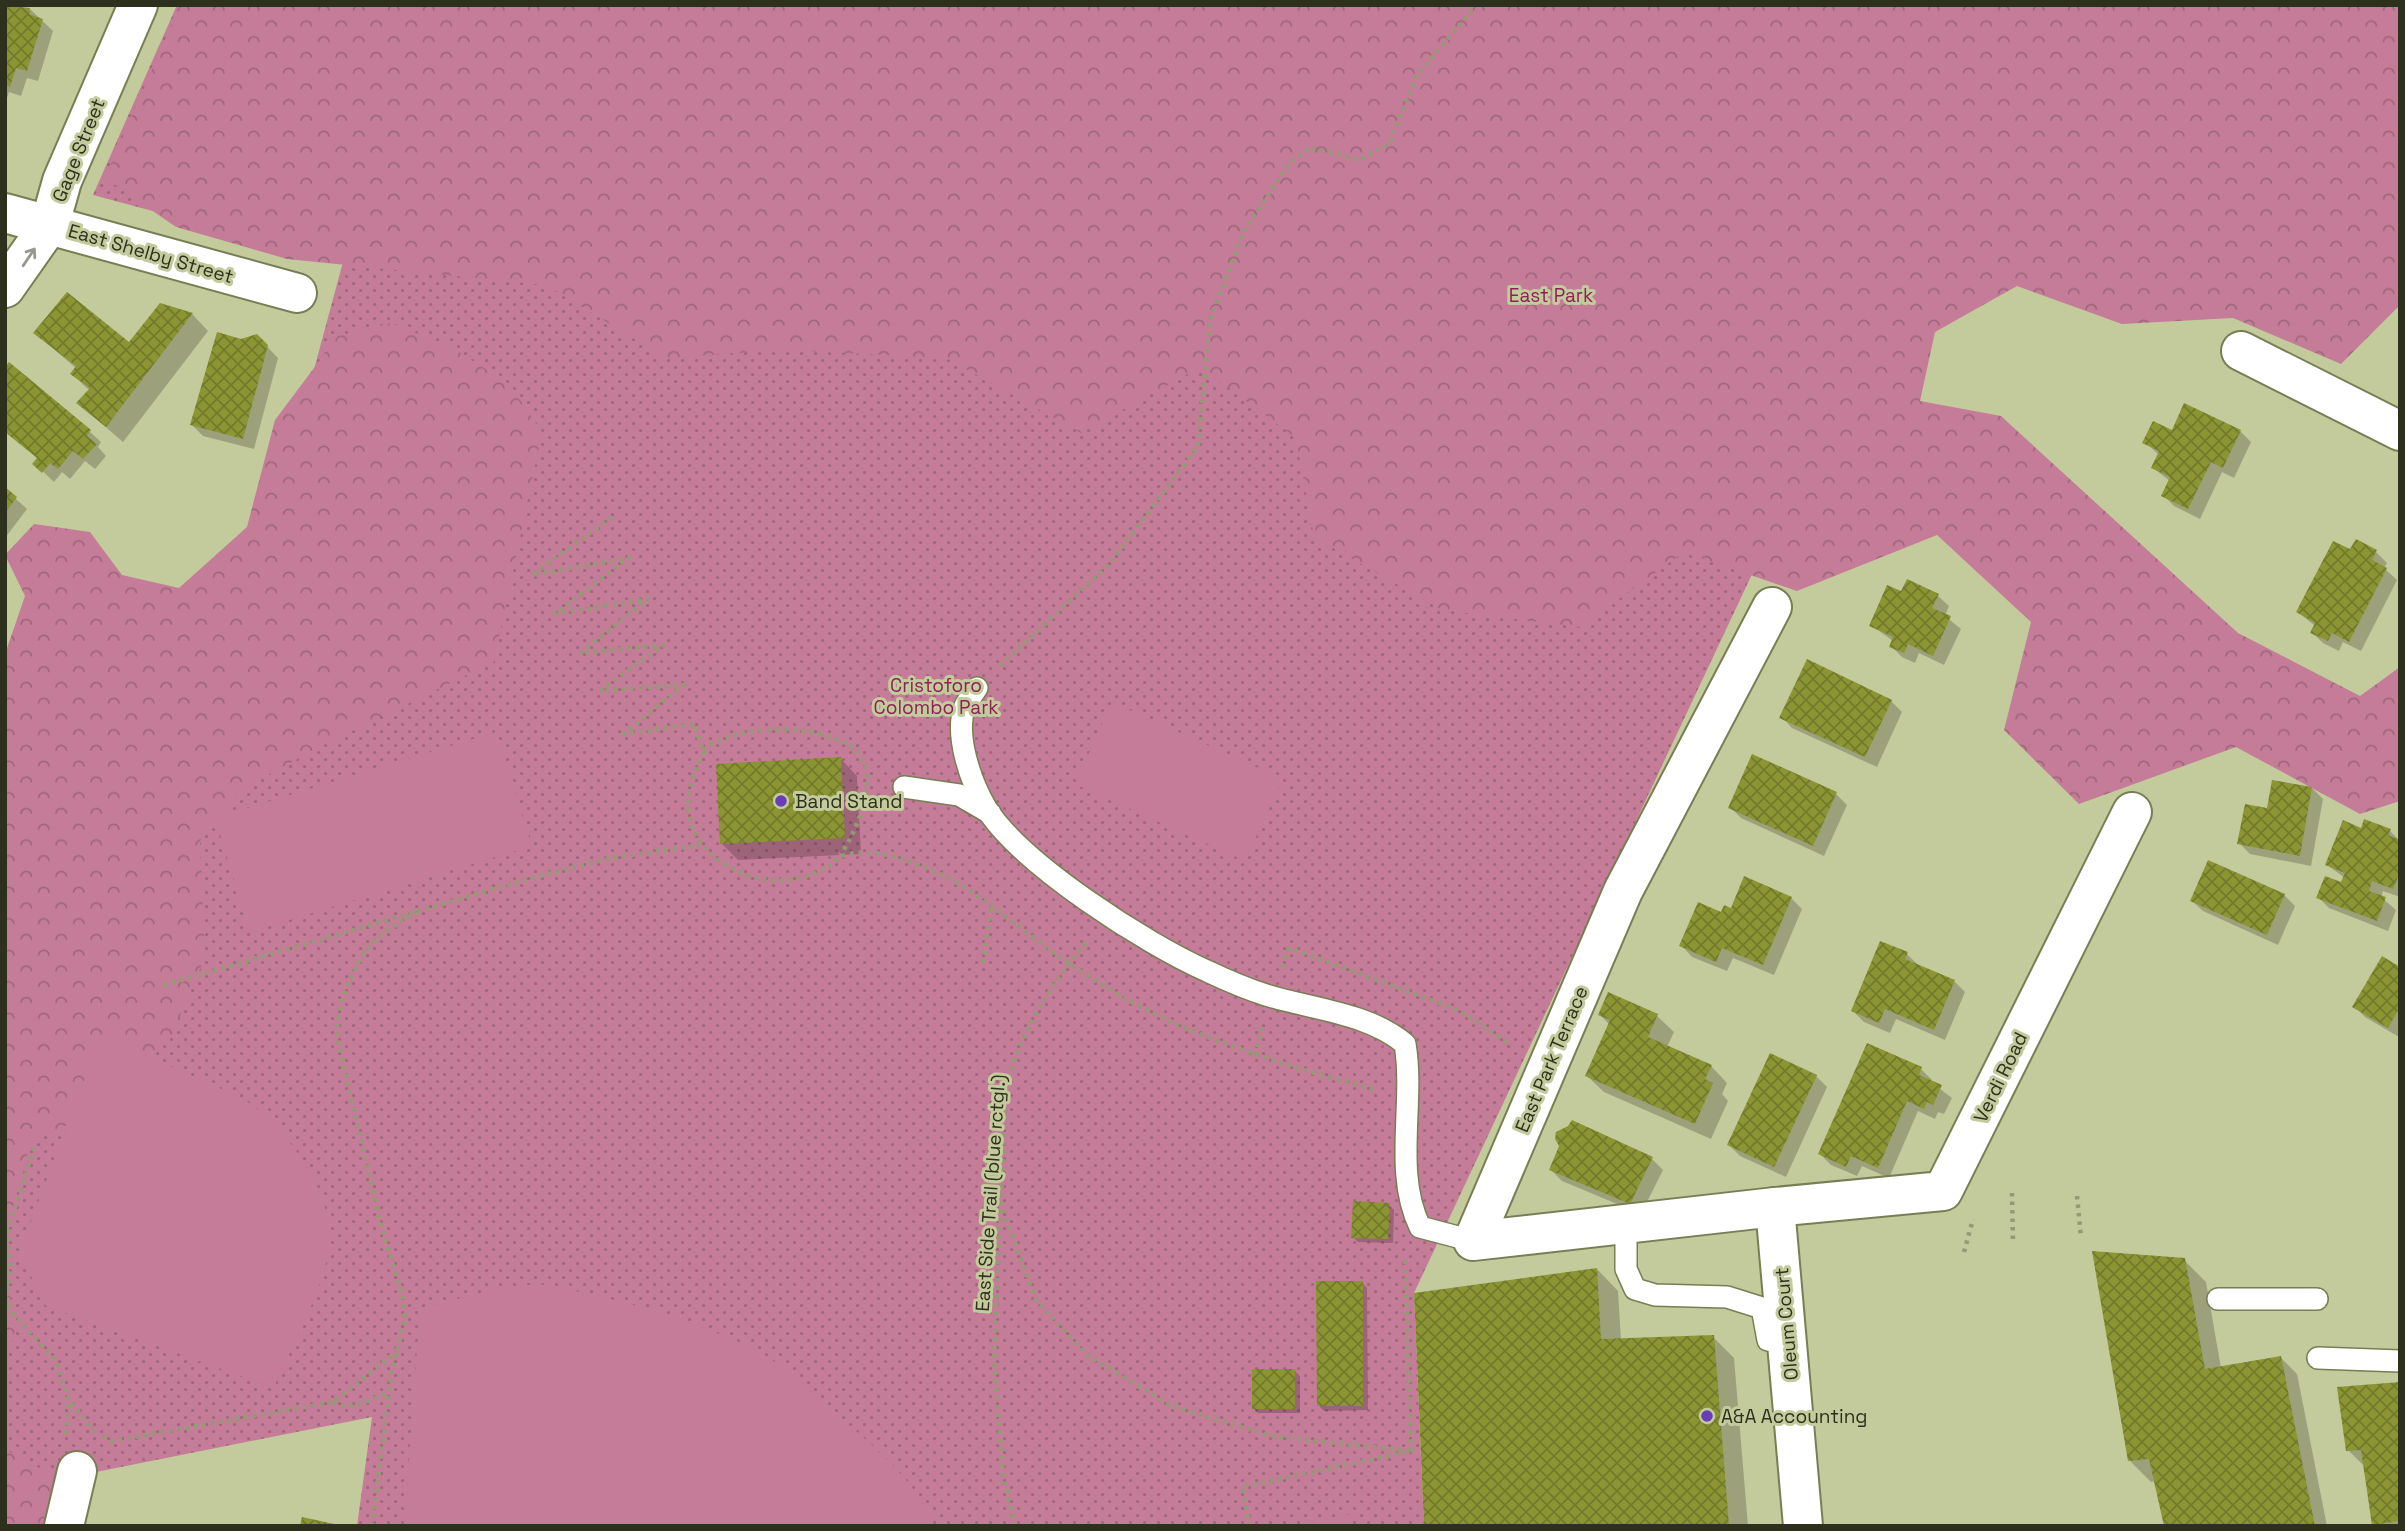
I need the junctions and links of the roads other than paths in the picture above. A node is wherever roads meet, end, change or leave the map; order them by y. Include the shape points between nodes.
1 (138, 5) edge
2 (5, 214) edge
3 (50, 224) junction
4 (5, 288) edge
5 (297, 293) dead end
6 (2241, 351) dead end
7 (2400, 431) edge
8 (1772, 607) dead end
9 (977, 688) road end
10 (904, 787) dead end
11 (2132, 812) dead end
12 (992, 814) junction
13 (1775, 1206) junction
14 (1626, 1224) junction
15 (1473, 1241) junction
16 (2218, 1299) dead end
17 (2316, 1299) dead end
18 (1787, 1344) junction
19 (2318, 1358) dead end
20 (2400, 1361) edge
21 (77, 1471) dead end
22 (64, 1526) edge
23 (1803, 1526) edge

1 - 3 street, Gage Street via 62,181
2 - 3 street, East Shelby Street
4 -> 3 street, Gage Street
3 - 5 street, East Shelby Street
6 - 7 street
8 - 15 street, East Park Terrace via 1623,891
9 - 12 lane via 966,705 964,743 975,782
10 - 12 lane via 959,795
11 - 13 street, Verdi Road via 1943,1191
12 - 15 lane via 1047,869 1108,913 1208,972 1394,1034 1405,1044 1410,1073 1410,1206 1420,1227
13 - 14 street
13 - 18 street, Oleum Court
14 - 15 street
14 - 18 lane via 1626,1269 1635,1289 1655,1295 1727,1297 1762,1308 1768,1340
16 - 17 lane
18 - 23 street, Oleum Court
19 - 20 lane
21 - 22 street

